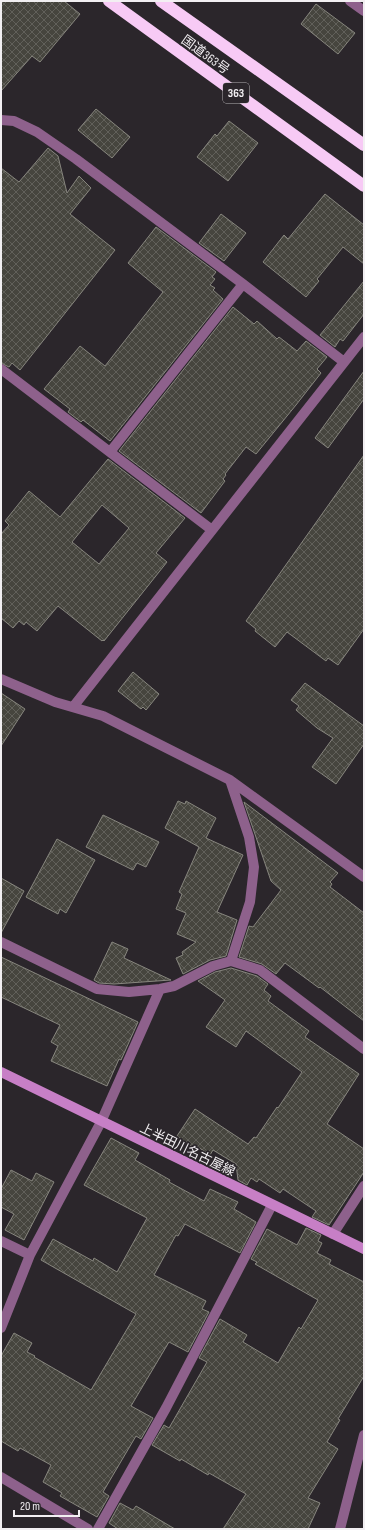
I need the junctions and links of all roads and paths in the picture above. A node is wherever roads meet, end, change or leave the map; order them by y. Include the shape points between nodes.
1 (109, 1) edge
2 (161, 1) edge
3 (350, 1) edge
4 (364, 11) edge
5 (1, 120) edge
6 (364, 145) edge
7 (364, 186) edge
8 (243, 284) junction
9 (364, 337) edge
10 (344, 362) junction
11 (1, 369) edge
12 (110, 452) junction
13 (212, 530) junction
14 (1, 679) edge
15 (73, 707) junction
16 (230, 780) junction
17 (364, 877) edge
18 (1, 942) edge
19 (231, 961) junction
20 (160, 989) junction
21 (364, 1049) edge
22 (1, 1072) edge
23 (101, 1122) junction
24 (364, 1186) edge
25 (272, 1205) junction
26 (333, 1234) junction
27 (1, 1241) edge
28 (364, 1248) edge
29 (30, 1255) junction
30 (1, 1328) edge
31 (364, 1435) edge
32 (1, 1477) edge
33 (88, 1529) edge
34 (98, 1529) edge
35 (340, 1529) edge

1 - 7 highway, 国道363号 / 363
2 - 6 highway, 国道363号 / 363
3 - 4 street
5 - 8 street via 14,121 37,132
8 - 10 street
8 - 12 street
9 - 10 street
10 - 13 street
11 - 12 street
12 - 13 street
13 - 15 street
14 - 15 street
15 - 16 street via 103,716
16 - 17 street
16 - 19 street via 249,837 254,867 250,902
18 - 20 street via 97,989 130,992
19 - 20 street via 213,966 174,986
19 - 21 street via 260,970
20 - 23 street
22 - 23 main road, 上半田川名古屋線
23 - 25 main road, 上半田川名古屋線
23 - 29 street
24 - 26 street
25 - 26 main road, 上半田川名古屋線
25 - 34 street via 166,1408
26 - 28 main road, 上半田川名古屋線
27 - 29 street
29 - 30 street
31 - 35 street
32 - 33 street

